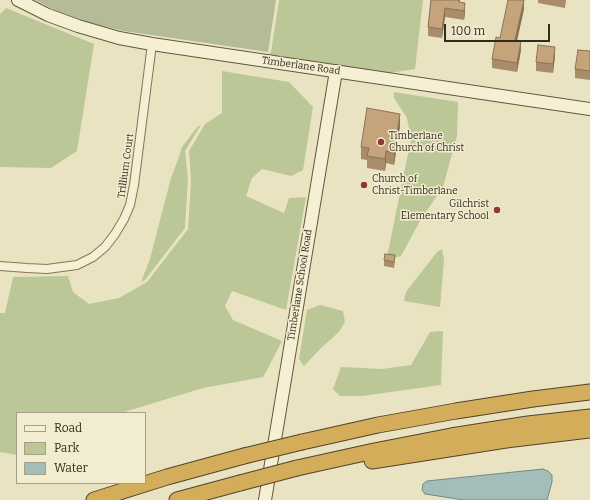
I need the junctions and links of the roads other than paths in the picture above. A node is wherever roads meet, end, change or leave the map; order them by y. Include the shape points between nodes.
1 (18, 0) edge
2 (152, 44) junction
3 (336, 71) junction
4 (590, 109) edge
5 (0, 266) edge
6 (590, 382) edge
7 (590, 392) edge
8 (590, 416) edge
9 (353, 430) junction
10 (590, 430) edge
11 (298, 468) junction
12 (94, 500) edge
13 (178, 500) edge
14 (265, 500) edge

1 - 2 street, Timberlane Road via 78,26
2 - 3 street, Timberlane Road
2 - 5 street, Trillium Court via 134,185 130,205 115,234 93,257 76,265 47,269
3 - 4 street, Timberlane Road
3 - 14 street, Timberlane School Road
6 - 9 highway via 471,401
7 - 9 highway via 456,411
8 - 11 highway via 451,436
9 - 12 highway, bridge via 244,456
10 - 11 highway via 506,440 377,461
11 - 13 highway, bridge

